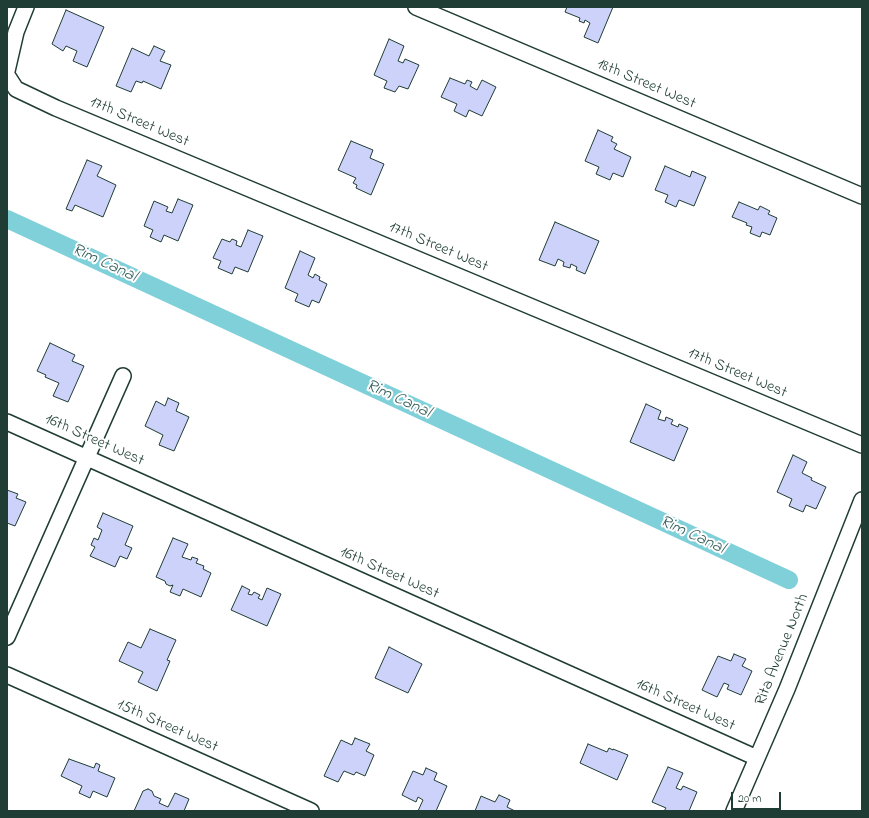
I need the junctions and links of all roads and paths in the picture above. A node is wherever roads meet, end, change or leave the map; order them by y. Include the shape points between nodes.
1 (26, 7) edge
2 (416, 7) edge
3 (7, 71) edge
4 (7, 75) edge
5 (862, 196) edge
6 (123, 376) dead end
7 (7, 422) edge
8 (862, 445) edge
9 (87, 458) junction
10 (862, 500) edge
11 (7, 637) edge
12 (7, 675) edge
13 (757, 758) junction
14 (311, 811) edge
15 (734, 811) edge

1 - 3 street via 16,32
2 - 5 street, 18th Street West
4 - 8 street, 17th Street West via 16,89 56,108
6 - 9 street
7 - 9 street, 16th Street West
9 - 11 street
9 - 13 street, 16th Street West
10 - 13 street, Rita Avenue North
12 - 14 street, 15th Street West
13 - 15 street, Rita Avenue North

